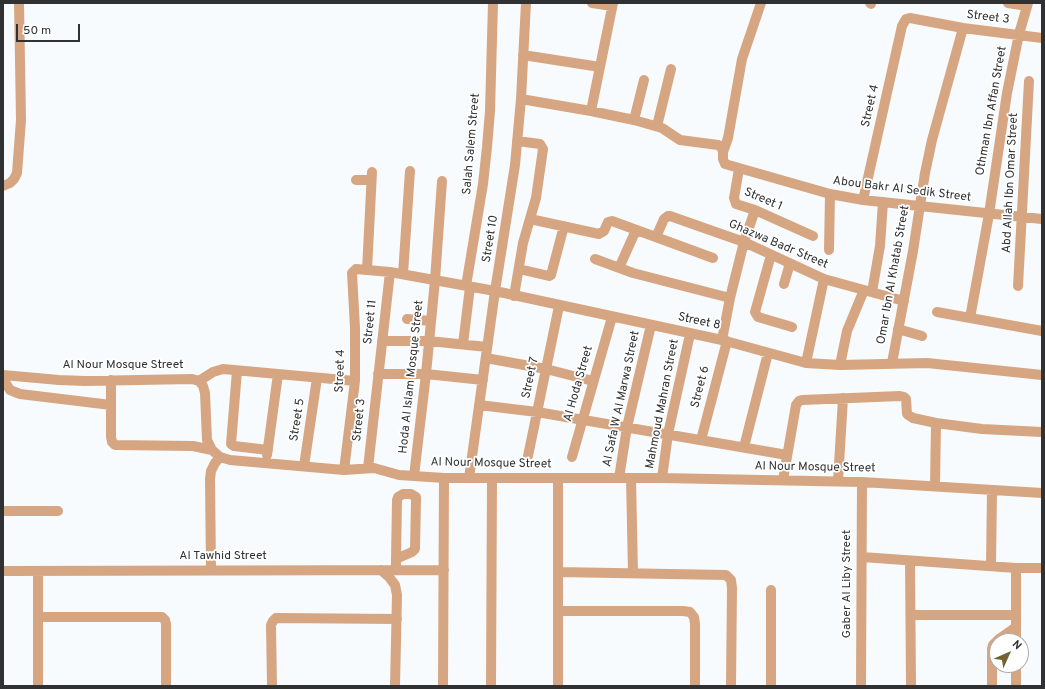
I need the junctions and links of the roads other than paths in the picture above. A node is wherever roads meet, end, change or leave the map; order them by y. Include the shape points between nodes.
1 (19, 3) edge
2 (494, 3) edge
3 (526, 3) edge
4 (592, 3) edge
5 (761, 3) edge
6 (1008, 3) edge
7 (613, 4) edge
8 (1027, 5) edge
9 (906, 19) joint
10 (963, 28) junction
11 (1019, 34) junction
12 (1042, 38) edge
13 (524, 55) junction
14 (600, 67) junction
15 (671, 69) dead end
16 (644, 80) dead end
17 (1029, 81) dead end
18 (521, 99) junction
19 (591, 111) junction
20 (634, 120) junction
21 (657, 126) junction
22 (517, 141) junction
23 (723, 152) junction
24 (739, 169) junction
25 (410, 171) dead end
26 (356, 180) dead end
27 (442, 182) dead end
28 (3, 186) edge
29 (830, 194) junction
30 (863, 200) junction
31 (883, 202) junction
32 (919, 206) junction
33 (756, 210) junction
34 (989, 214) junction
35 (1023, 217) junction
36 (530, 219) junction
37 (1042, 219) edge
38 (564, 226) junction
39 (636, 230) junction
40 (813, 236) dead end
41 (656, 237) junction
42 (744, 242) junction
43 (829, 250) dead end
44 (771, 255) junction
45 (713, 258) dead end
46 (595, 259) dead end
47 (790, 263) junction
48 (619, 268) junction
49 (519, 269) junction
50 (367, 270) junction
51 (353, 272) joint
52 (390, 272) junction
53 (402, 274) junction
54 (824, 279) junction
55 (435, 280) junction
56 (784, 284) dead end
57 (468, 286) junction
58 (1018, 286) dead end
59 (495, 291) junction
60 (868, 291) junction
61 (514, 296) junction
62 (730, 298) junction
63 (904, 301) junction
64 (559, 306) junction
65 (937, 312) dead end
66 (612, 317) junction
67 (970, 318) junction
68 (406, 319) dead end
69 (431, 321) junction
70 (651, 325) junction
71 (792, 327) dead end
72 (898, 329) junction
73 (1042, 331) edge
74 (690, 334) junction
75 (922, 336) dead end
76 (382, 341) junction
77 (429, 341) junction
78 (724, 341) junction
79 (463, 344) junction
80 (487, 347) junction
81 (768, 353) junction
82 (486, 358) junction
83 (806, 363) junction
84 (892, 363) junction
85 (840, 365) junction
86 (546, 369) junction
87 (237, 370) junction
88 (278, 374) junction
89 (378, 374) junction
90 (426, 374) junction
91 (1042, 374) edge
92 (3, 375) edge
93 (318, 378) junction
94 (3, 379) edge
95 (111, 380) junction
96 (483, 380) junction
97 (199, 381) junction
98 (355, 381) junction
99 (593, 381) junction
100 (843, 398) junction
101 (111, 404) junction
102 (479, 406) junction
103 (537, 412) junction
104 (582, 420) junction
105 (936, 423) junction
106 (627, 427) junction
107 (1042, 432) edge
108 (668, 434) junction
109 (701, 440) junction
110 (744, 447) junction
111 (212, 450) junction
112 (268, 450) junction
113 (787, 455) junction
114 (528, 456) dead end
115 (220, 457) junction
116 (572, 457) dead end
117 (266, 463) junction
118 (304, 466) junction
119 (368, 468) junction
120 (344, 470) junction
121 (414, 476) junction
122 (444, 478) junction
123 (469, 478) junction
124 (492, 478) junction
125 (558, 478) junction
126 (618, 478) junction
127 (631, 478) junction
128 (662, 478) junction
129 (783, 480) junction
130 (838, 482) junction
131 (862, 482) junction
132 (935, 486) junction
133 (992, 490) junction
134 (1042, 493) edge
135 (58, 511) dead end
136 (3, 512) edge
137 (862, 558) junction
138 (396, 559) junction
139 (910, 561) junction
140 (991, 566) junction
141 (1016, 568) junction
142 (1042, 568) edge
143 (38, 570) junction
144 (211, 570) junction
145 (381, 570) junction
146 (396, 570) junction
147 (444, 570) junction
148 (3, 571) edge
149 (558, 572) junction
150 (633, 573) junction
151 (771, 590) dead end
152 (558, 611) junction
153 (911, 614) junction
154 (1016, 615) junction
155 (38, 617) junction
156 (397, 619) junction
157 (1016, 627) junction
158 (1016, 633) edge
159 (1016, 673) edge
160 (38, 686) edge
161 (166, 686) edge
162 (272, 686) edge
163 (395, 686) edge
164 (443, 686) edge
165 (491, 686) edge
166 (558, 686) edge
167 (695, 686) edge
168 (732, 686) edge
169 (771, 686) edge
170 (861, 686) edge
171 (911, 686) edge
172 (992, 686) edge
173 (1016, 686) edge

1 - 28 street via 21,120 17,173 10,183
2 - 57 street, Salah Salem Street via 487,147
3 - 13 street, Street 10
4 - 7 street
5 - 23 street via 742,59 728,138
6 - 8 street
7 - 14 street
8 - 11 street, Othman Ibn Affan Street
9 - 10 street, Street 3
9 - 30 street, Street 4 via 902,26
10 - 11 street, Street 3
10 - 32 street, Omar Ibn Al Khatab Street via 932,140
11 - 12 street, Street 3
11 - 34 street, Othman Ibn Affan Street via 1007,93
13 - 14 street
13 - 18 street, Street 10
14 - 19 street
15 - 21 street
16 - 20 street
17 - 35 street, Abd Allah Ibn Omar Street
18 - 19 street, Abou Bakr Al Sedik Street
18 - 22 street, Street 10
19 - 20 street, Abou Bakr Al Sedik Street
20 - 21 street, Abou Bakr Al Sedik Street
21 - 23 street, Abou Bakr Al Sedik Street via 680,140 718,144
22 - 36 street via 540,144 543,149 536,198
22 - 59 street, Street 10
23 - 24 street, Abou Bakr Al Sedik Street via 725,164
24 - 29 street, Abou Bakr Al Sedik Street
24 - 33 street, Street 1 via 734,201 738,205
25 - 53 street
26 - 50 street via 372,176
27 - 55 street, Hoda Al Islam Mosque Street
29 - 30 street, Abou Bakr Al Sedik Street
29 - 43 street
30 - 31 street, Abou Bakr Al Sedik Street
31 - 32 street, Abou Bakr Al Sedik Street
31 - 60 street via 880,246
32 - 34 street, Abou Bakr Al Sedik Street
32 - 63 street, Omar Ibn Al Khatab Street
33 - 40 street, Street 1
33 - 42 street, Street 6
34 - 35 street, Abou Bakr Al Sedik Street
34 - 67 street, Othman Ibn Affan Street
35 - 37 street, Abou Bakr Al Sedik Street
35 - 58 street, Abd Allah Ibn Omar Street
36 - 38 street
36 - 49 street
38 - 39 street via 599,234 604,231 608,222 612,221
38 - 49 street via 551,275
39 - 41 street
39 - 48 street
41 - 42 street, Ghazwa Badr Street via 668,216
41 - 45 street
42 - 44 street, Ghazwa Badr Street
42 - 62 street, Street 6
44 - 47 street, Ghazwa Badr Street
44 - 71 street via 755,312 758,317
46 - 48 street
47 - 54 street, Ghazwa Badr Street
47 - 56 street
48 - 62 street
49 - 61 street
50 - 51 street, Street 8
50 - 52 street, Street 8
51 - 98 street, Street 4
52 - 53 street, Street 8
52 - 76 street, Street 11
53 - 55 street, Street 8
54 - 60 street, Ghazwa Badr Street
54 - 83 street
55 - 57 street, Street 8
55 - 69 street, Hoda Al Islam Mosque Street
57 - 59 street, Street 8
57 - 79 street
59 - 61 street, Street 8
59 - 80 street, Street 10
60 - 63 street, Ghazwa Badr Street
60 - 85 street via 847,331
61 - 64 street, Street 8
62 - 78 street, Street 6
63 - 72 street, Omar Ibn Al Khatab Street
64 - 66 street, Street 8
64 - 86 street, Street 7
65 - 67 street
66 - 70 street, Street 8
66 - 99 street, Al Hoda Street
67 - 73 street
68 - 69 street
69 - 77 street, Hoda Al Islam Mosque Street
70 - 74 street, Street 8
70 - 106 street, Al Safa W Al Marwa Street
72 - 75 street
72 - 84 street, Omar Ibn Al Khatab Street
74 - 78 street, Street 8
74 - 108 street, Mahmoud Mahran Street
76 - 77 street
76 - 89 street, Street 11
77 - 79 street
77 - 90 street, Hoda Al Islam Mosque Street
78 - 81 street, Street 8
78 - 109 street, Street 6
79 - 80 street
80 - 82 street, Street 10
81 - 83 street, Street 8
81 - 110 street
82 - 86 street
82 - 96 street, Street 10
83 - 85 street, Street 8
84 - 85 street, Street 8
84 - 91 street, Street 8 via 927,363
86 - 99 street
86 - 103 street, Street 7
87 - 88 street
87 - 97 street via 218,370
87 - 112 street via 231,444
88 - 93 street
88 - 112 street
89 - 90 street
89 - 119 street, Street 3
90 - 96 street
90 - 121 street, Hoda Al Islam Mosque Street
92 - 95 street, Al Nour Mosque Street via 59,380
93 - 98 street
93 - 118 street, Street 5
94 - 101 street via 10,390 20,394
95 - 97 street, Al Nour Mosque Street
95 - 101 street
96 - 102 street, Street 10
97 - 111 street, Al Nour Mosque Street via 205,393 206,435
98 - 120 street, Street 4
99 - 104 street, Al Hoda Street
100 - 105 street via 904,397 907,414 910,417
100 - 113 street via 797,402
100 - 130 street
101 - 111 street via 111,437 115,445 193,446
102 - 103 street, Al Nour Mosque Street
102 - 123 street, Street 10
103 - 104 street, Al Nour Mosque Street
103 - 114 street, Street 7
104 - 106 street, Al Nour Mosque Street
104 - 116 street, Al Hoda Street
105 - 107 street
105 - 132 street
106 - 108 street, Al Nour Mosque Street
106 - 126 street, Al Safa W Al Marwa Street
108 - 109 street, Al Nour Mosque Street
108 - 128 street, Mahmoud Mahran Street
109 - 110 street, Al Nour Mosque Street
110 - 113 street, Al Nour Mosque Street
111 - 115 street
112 - 117 street
113 - 129 street
115 - 117 street, Al Nour Mosque Street
115 - 144 street via 211,471 210,479
117 - 118 street, Al Nour Mosque Street
118 - 120 street, Al Nour Mosque Street
119 - 120 street, Al Nour Mosque Street
119 - 121 street, Al Nour Mosque Street
121 - 122 street, Al Nour Mosque Street
122 - 123 street, Al Nour Mosque Street
122 - 147 street
123 - 124 street, Al Nour Mosque Street
124 - 125 street, Al Nour Mosque Street
124 - 165 street
125 - 126 street, Al Nour Mosque Street
125 - 149 street
126 - 127 street, Al Nour Mosque Street
127 - 128 street, Al Nour Mosque Street
127 - 150 street
128 - 129 street, Al Nour Mosque Street
129 - 130 street, Al Nour Mosque Street
130 - 131 street, Al Nour Mosque Street
131 - 132 street, Al Nour Mosque Street
131 - 137 street, Gaber Al Liby Street
132 - 133 street, Al Nour Mosque Street
133 - 134 street, Al Nour Mosque Street
133 - 140 street
135 - 136 street
137 - 139 street
137 - 170 street, Gaber Al Liby Street
138 - 138 street via 398,497 411,494 416,497 416,545 412,552
138 - 146 street
139 - 140 street
139 - 153 street
140 - 141 street
141 - 142 street
141 - 154 street
143 - 144 street, Al Tawhid Street
143 - 148 street, Al Tawhid Street
143 - 155 street
144 - 145 street, Al Tawhid Street
145 - 146 street, Al Tawhid Street
145 - 156 street via 394,585 397,595
146 - 147 street, Al Tawhid Street
147 - 164 street
149 - 150 street
149 - 152 street
150 - 168 street via 718,574 726,575 731,580
151 - 169 street
152 - 166 street
152 - 167 street via 690,612 695,624
153 - 154 street
153 - 171 street
154 - 157 street
155 - 160 street
155 - 161 street via 162,617 166,624
156 - 162 street via 276,618 271,625
156 - 163 street
157 - 158 street
157 - 172 street via 993,645
159 - 173 street

